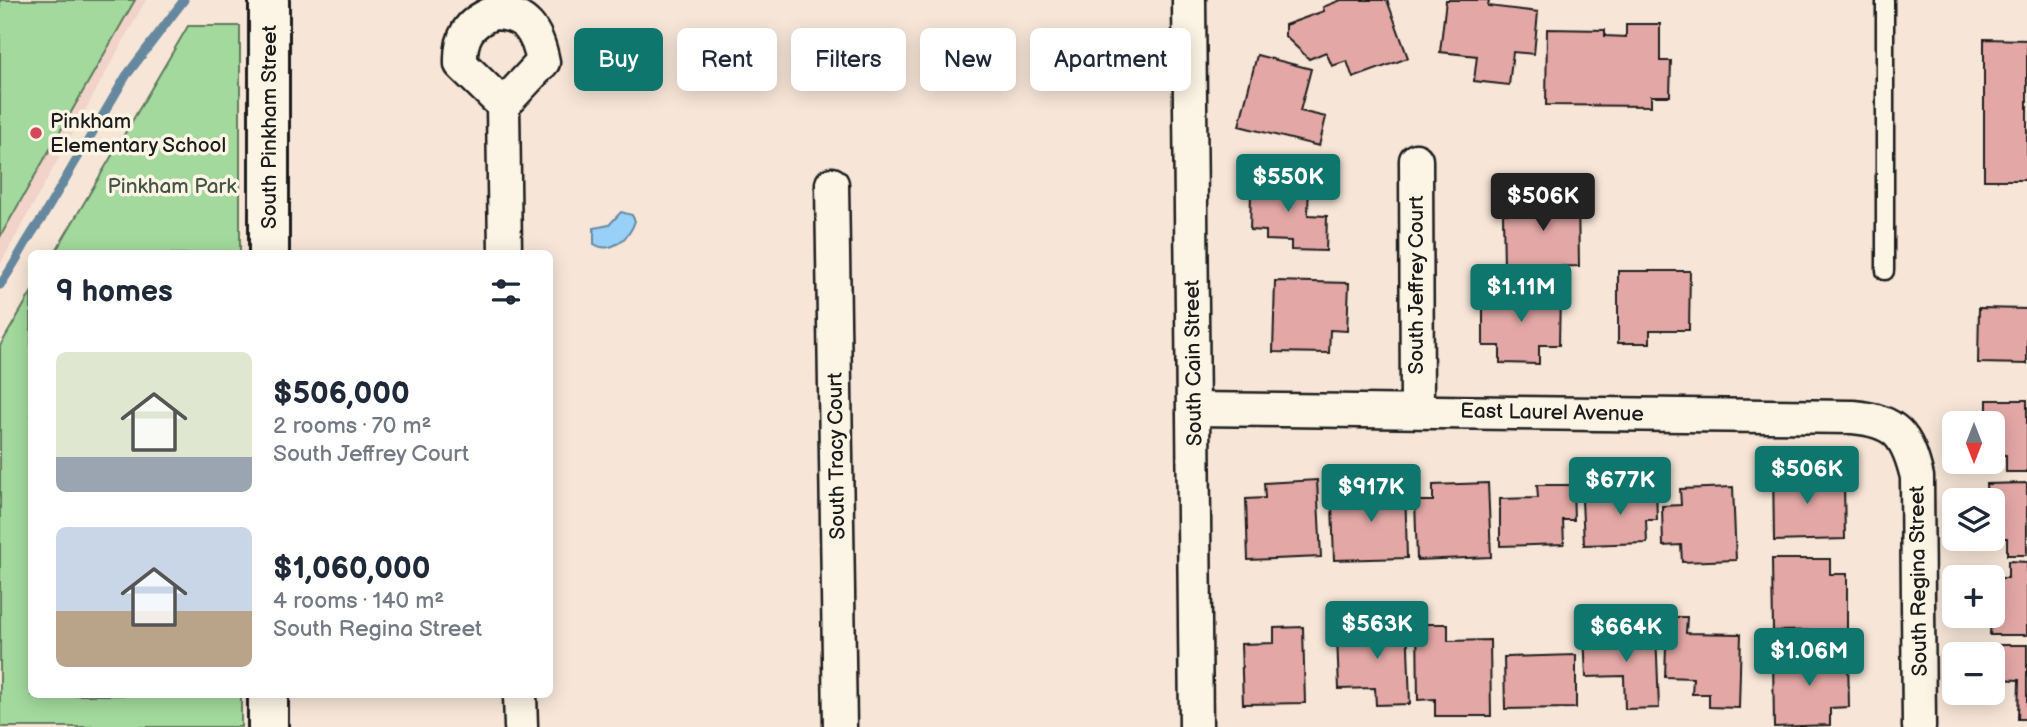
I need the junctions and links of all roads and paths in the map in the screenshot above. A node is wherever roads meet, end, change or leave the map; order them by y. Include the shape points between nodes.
1 (269, 0) edge
2 (1189, 0) edge
3 (1885, 0) edge
4 (503, 105) dead end
5 (1416, 160) dead end
6 (832, 184) dead end
7 (269, 250) edge
8 (505, 250) edge
9 (1885, 271) dead end
10 (1194, 409) junction
11 (1417, 410) junction
12 (1903, 438) joint
13 (268, 698) edge
14 (520, 698) edge
15 (268, 727) edge
16 (521, 727) edge
17 (841, 727) edge
18 (1196, 727) edge
19 (1919, 727) edge

1 - 7 street, South Pinkham Street
2 - 10 street, South Cain Street
3 - 9 lane
4 - 8 street
5 - 11 street, South Jeffrey Court
6 - 17 street, South Tracy Court
10 - 11 street, East Laurel Avenue
10 - 18 street, South Cain Street
11 - 12 street, East Laurel Avenue via 1853,417 1889,424
12 - 19 street, South Regina Street via 1917,477
13 - 15 street
14 - 16 street

